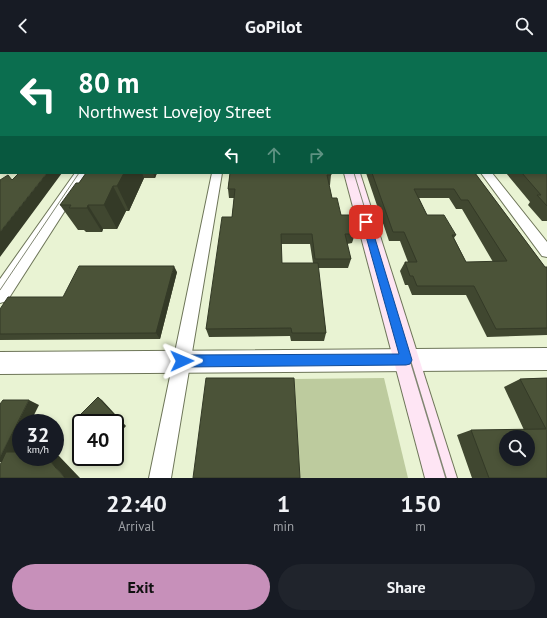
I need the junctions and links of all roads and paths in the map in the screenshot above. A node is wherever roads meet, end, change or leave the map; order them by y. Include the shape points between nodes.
1 (81, 174) edge
2 (217, 174) edge
3 (352, 174) edge
4 (487, 174) edge
5 (547, 252) edge
6 (0, 295) edge
7 (547, 359) edge
8 (406, 360) junction
9 (182, 361) junction
10 (0, 362) edge
11 (160, 478) edge
12 (441, 478) edge

1 - 6 street
2 - 9 street
3 - 8 main road
4 - 5 street
7 - 8 street
8 - 9 street
8 - 12 main road
9 - 10 street
9 - 11 street

